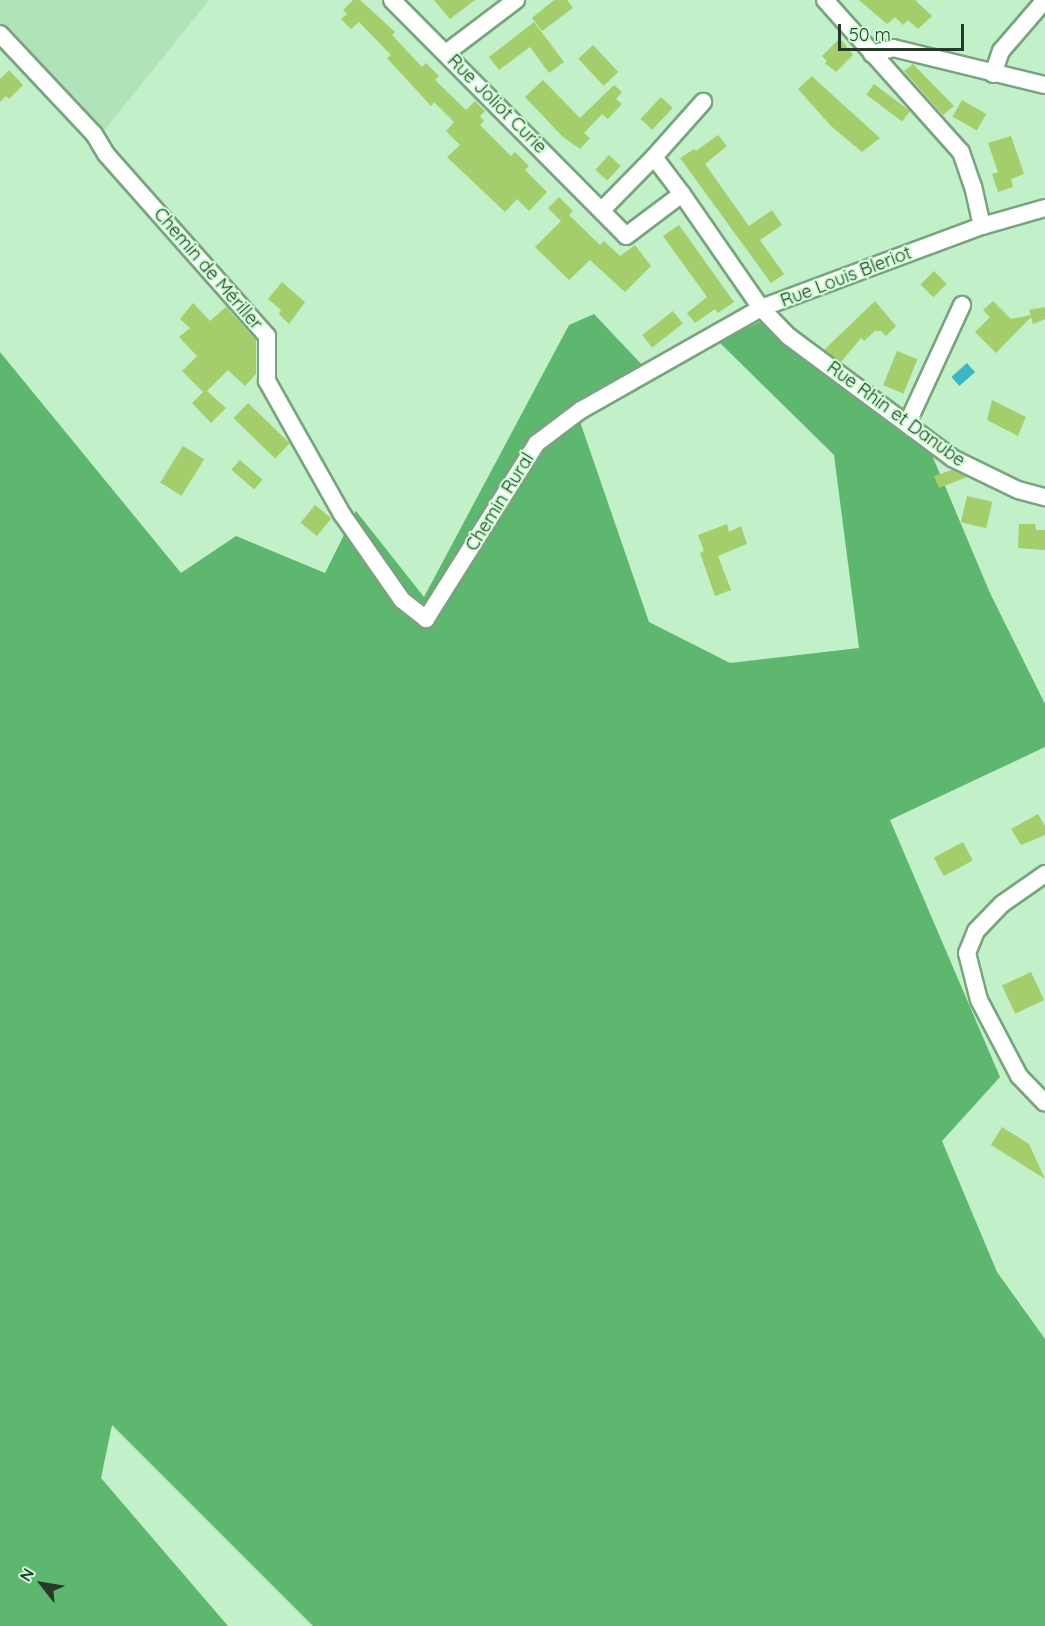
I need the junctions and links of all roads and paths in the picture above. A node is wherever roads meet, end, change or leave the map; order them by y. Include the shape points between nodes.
1 (392, 0) edge
2 (516, 0) edge
3 (825, 0) edge
4 (1045, 0) edge
5 (0, 34) edge
6 (446, 52) junction
7 (872, 54) junction
8 (993, 74) junction
9 (1045, 85) edge
10 (703, 102) dead end
11 (654, 157) junction
12 (682, 194) junction
13 (1045, 208) edge
14 (602, 210) junction
15 (982, 226) junction
16 (962, 305) dead end
17 (761, 308) junction
18 (656, 368) joint
19 (908, 422) junction
20 (1045, 497) edge
21 (426, 619) joint
22 (1045, 874) edge
23 (1045, 1103) edge

1 - 6 street, Rue Joliot Curie
2 - 6 street
3 - 7 street
4 - 8 street via 1001,51
5 - 21 street, Chemin de Mériller via 94,134 106,154 267,336 267,381 342,514 402,600
6 - 14 street, Rue Joliot Curie
7 - 8 street via 893,48
7 - 15 street via 961,152
8 - 9 street
10 - 11 street
11 - 12 street
11 - 14 street
12 - 14 street, Rue Joliot Curie via 626,236
12 - 17 street
13 - 15 street, Rue Louis Bleriot
15 - 17 street, Rue Louis Bleriot
16 - 19 street
17 - 18 street, Rue Louis Bleriot
17 - 19 street, Rue Rhin et Danube via 788,336
18 - 21 street, Chemin Rural via 581,410 537,443
19 - 20 street, Rue Rhin et Danube via 952,458 1018,490
22 - 23 street via 995,910 975,930 967,953 979,1000 1019,1076

